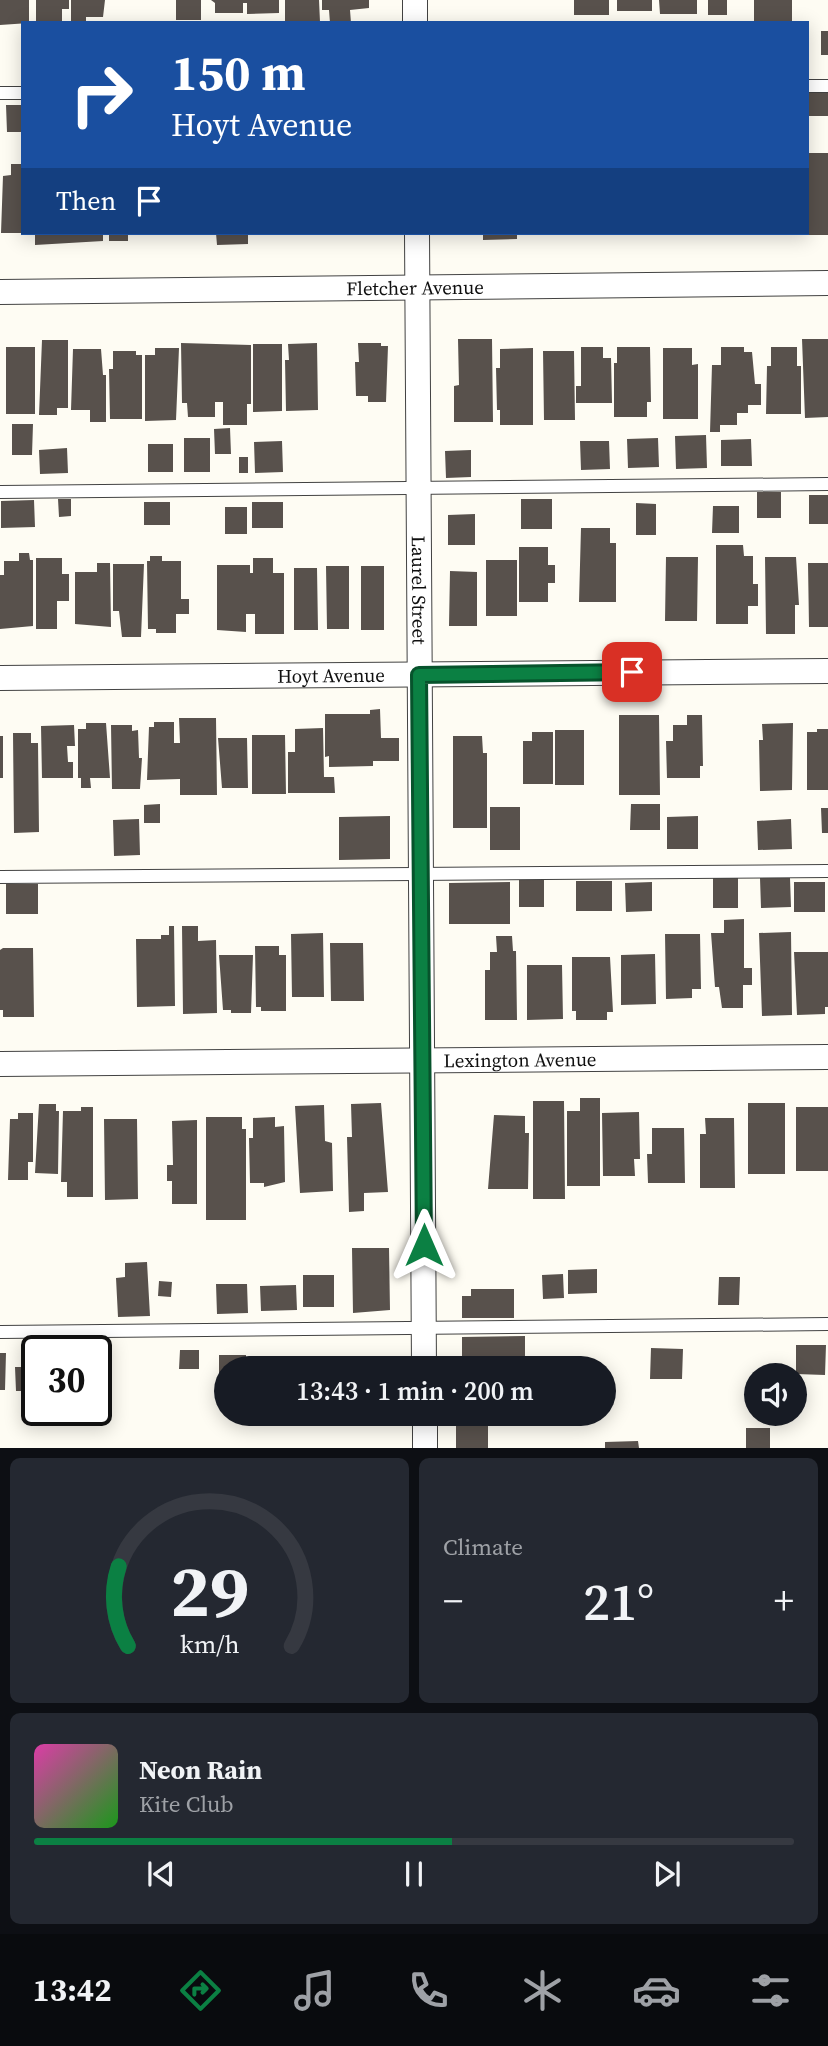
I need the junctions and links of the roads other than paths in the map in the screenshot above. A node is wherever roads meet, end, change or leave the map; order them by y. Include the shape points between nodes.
1 (415, 0) edge
2 (415, 21) edge
3 (809, 86) edge
4 (828, 86) edge
5 (0, 93) edge
6 (21, 93) edge
7 (416, 235) edge
8 (828, 283) edge
9 (417, 287) junction
10 (0, 292) edge
11 (828, 484) edge
12 (418, 488) junction
13 (0, 492) edge
14 (828, 671) edge
15 (419, 675) junction
16 (0, 678) edge
17 (828, 871) edge
18 (421, 874) junction
19 (0, 877) edge
20 (828, 1057) edge
21 (422, 1060) junction
22 (0, 1064) edge
23 (828, 1324) edge
24 (424, 1328) junction
25 (0, 1332) edge
26 (424, 1356) edge
27 (425, 1426) edge
28 (425, 1447) edge

1 - 2 street
3 - 4 lane
5 - 6 lane
7 - 9 street, Laurel Street
8 - 9 street, Fletcher Avenue
9 - 10 street, Fletcher Avenue
9 - 12 street, Laurel Street
11 - 12 lane
12 - 13 lane
12 - 15 street, Laurel Street
14 - 15 street, Hoyt Avenue
15 - 16 street, Hoyt Avenue
15 - 18 street, Laurel Street
17 - 18 lane
18 - 19 lane
18 - 21 street, Laurel Street
20 - 21 street, Lexington Avenue
21 - 22 street, Lexington Avenue
21 - 24 street, Laurel Street
23 - 24 lane
24 - 25 lane
24 - 26 street, Laurel Street
27 - 28 street

